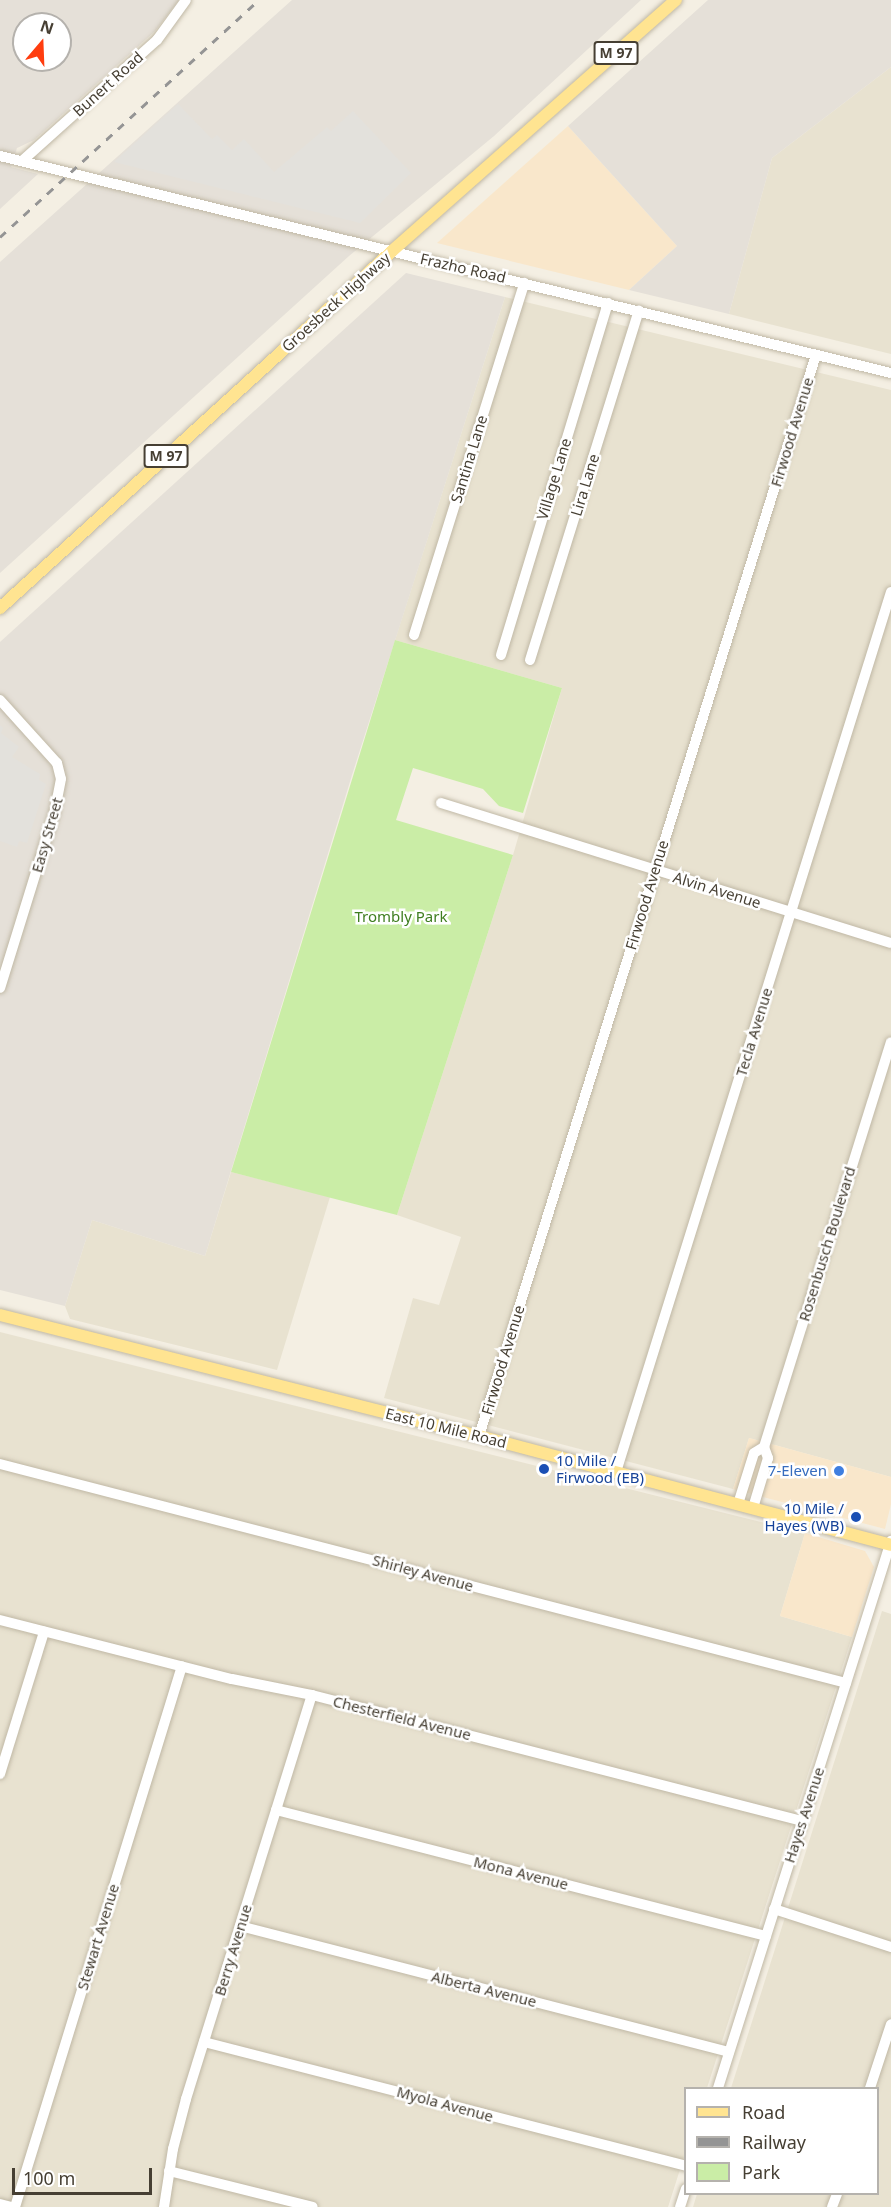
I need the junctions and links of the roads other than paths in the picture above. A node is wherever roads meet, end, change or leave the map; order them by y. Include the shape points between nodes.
1 (186, 0) edge
2 (676, 0) edge
3 (0, 156) edge
4 (22, 161) junction
5 (392, 251) junction
6 (524, 283) junction
7 (608, 303) junction
8 (639, 311) junction
9 (816, 355) junction
10 (891, 373) edge
11 (891, 592) edge
12 (0, 608) edge
13 (414, 635) dead end
14 (501, 655) dead end
15 (530, 660) dead end
16 (0, 700) edge
17 (441, 803) dead end
18 (655, 870) junction
19 (791, 913) junction
20 (891, 944) edge
21 (0, 988) edge
22 (891, 1042) edge
23 (0, 1315) edge
24 (479, 1436) junction
25 (764, 1447) junction
26 (0, 1464) edge
27 (616, 1472) junction
28 (738, 1504) junction
29 (753, 1508) junction
30 (891, 1543) edge
31 (0, 1620) edge
32 (44, 1632) junction
33 (182, 1666) junction
34 (846, 1683) junction
35 (312, 1695) junction
36 (0, 1774) edge
37 (276, 1810) junction
38 (802, 1821) junction
39 (774, 1909) junction
40 (240, 1926) junction
41 (766, 1936) junction
42 (891, 1947) edge
43 (891, 2024) edge
44 (204, 2042) junction
45 (729, 2052) junction
46 (718, 2087) edge
47 (870, 2087) edge
48 (684, 2165) edge
49 (169, 2171) junction
50 (0, 2204) edge
51 (13, 2207) edge
52 (164, 2207) edge
53 (313, 2207) edge

1 - 4 street, Bunert Road via 157,40
2 - 5 main road, Groesbeck Highway / M 97
3 - 4 street, Frazho Road
4 - 5 street, Frazho Road
5 - 6 street, Frazho Road
5 - 12 main road, Groesbeck Highway / M 97
6 - 7 street, Frazho Road
6 - 13 street, Santina Lane
7 - 8 street, Frazho Road
7 - 14 street, Village Lane
8 - 9 street, Frazho Road
8 - 15 street, Lira Lane
9 - 10 street, Frazho Road
9 - 18 street, Firwood Avenue
11 - 19 street, Tecla Avenue
16 - 21 street, Easy Street via 57,763 61,779 54,814
17 - 18 street, Alvin Avenue
18 - 19 street, Alvin Avenue
18 - 24 street, Firwood Avenue
19 - 20 street, Alvin Avenue
19 - 27 street, Tecla Avenue
22 - 25 street, Rosenbusch Boulevard
23 - 24 main road, East 10 Mile Road
24 - 27 main road, East 10 Mile Road
25 - 28 street, Rosenbusch Boulevard via 753,1453
25 - 29 street, Rosenbusch Boulevard via 768,1458
26 - 34 street, Shirley Avenue
27 - 28 main road, East 10 Mile Road
28 - 29 main road, East 10 Mile Road
29 - 30 main road, East 10 Mile Road
30 - 34 street, Hayes Avenue
31 - 32 street, Chesterfield Avenue
32 - 33 street, Chesterfield Avenue
32 - 36 street
33 - 35 street, Chesterfield Avenue
33 - 51 street, Stewart Avenue
34 - 38 street, Hayes Avenue
35 - 37 street, Berry Avenue
35 - 38 street, Chesterfield Avenue
37 - 40 street, Berry Avenue
37 - 41 street, Mona Avenue
38 - 39 street, Hayes Avenue
39 - 41 street, Hayes Avenue
39 - 42 street
40 - 44 street, Berry Avenue
40 - 45 street, Alberta Avenue
41 - 45 street, Hayes Avenue
43 - 47 street
44 - 48 street, Myola Avenue
44 - 49 street, Berry Avenue
45 - 46 street, Hayes Avenue
49 - 52 street, Berry Avenue
49 - 53 street
50 - 51 street

